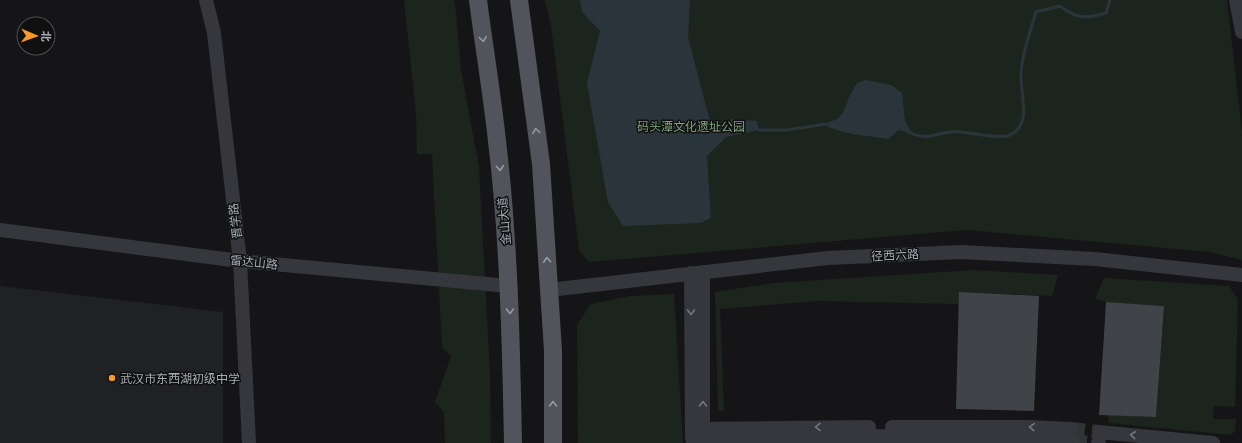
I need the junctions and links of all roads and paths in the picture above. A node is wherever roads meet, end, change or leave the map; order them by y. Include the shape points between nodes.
1 (206, 0) edge
2 (478, 0) edge
3 (519, 0) edge
4 (1236, 0) edge
5 (1242, 32) edge
6 (0, 230) edge
7 (240, 261) junction
8 (697, 273) junction
9 (1242, 274) edge
10 (509, 286) junction
11 (549, 290) junction
12 (1072, 435) tunnel mouth
13 (697, 437) edge
14 (1049, 437) edge
15 (1099, 439) tunnel mouth
16 (249, 443) edge
17 (514, 443) edge
18 (553, 443) edge
19 (1214, 443) edge

1 - 7 street, 晋学路 via 214,33
2 -> 10 main road, 金山大道 via 497,142
11 -> 3 main road via 541,164
4 - 5 street
6 - 7 street, 雷达山路
7 - 10 street, 雷达山路
7 - 16 street, 晋学路
8 - 9 street, 径西六路 via 828,258 962,252 1095,259
8 - 11 street, 径西六路
8 - 13 street
10 -> 17 main road, 金山大道
18 -> 11 main road via 553,350
12 - 14 street
13 - 14 street
19 -> 15 street

